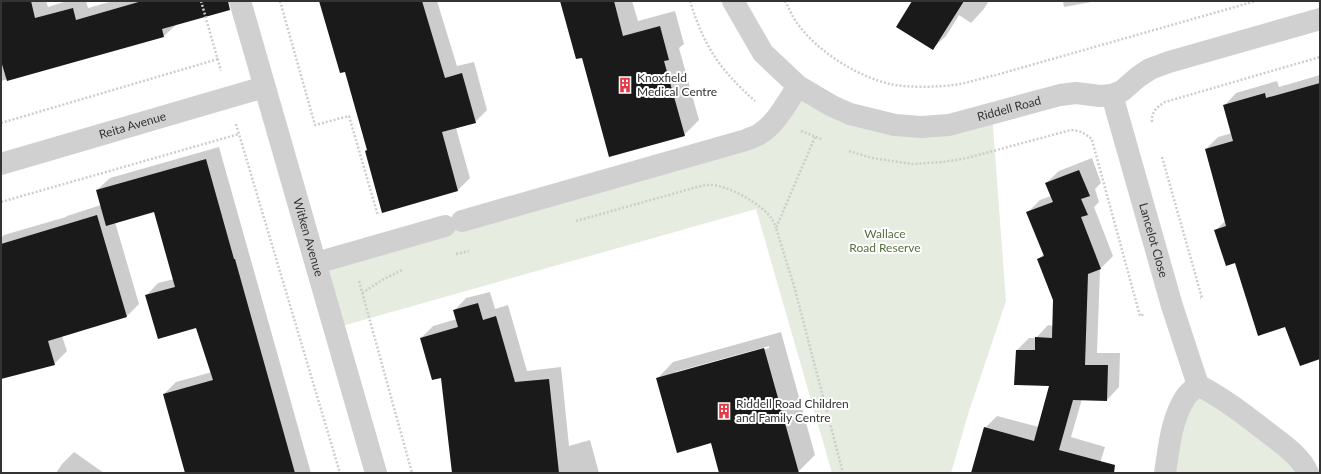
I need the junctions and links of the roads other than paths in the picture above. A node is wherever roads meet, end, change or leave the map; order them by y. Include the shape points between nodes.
1 (240, 1) edge
2 (733, 1) edge
3 (1320, 19) edge
4 (798, 86) junction
5 (264, 87) junction
6 (1112, 95) junction
7 (1, 164) edge
8 (316, 263) junction
9 (1198, 385) junction
10 (376, 473) edge
11 (1165, 473) edge
12 (1308, 473) edge

1 - 5 street, Witken Avenue
2 - 4 street, Riddell Road via 763,52
3 - 6 street via 1169,62 1150,69 1122,91
4 - 6 street, Riddell Road via 850,114 895,125 921,126 949,125 1060,95
4 - 8 street via 767,128 746,140
5 - 7 street, Reita Avenue
5 - 8 street, Witken Avenue
6 - 9 street, Lancelot Close via 1172,306
8 - 10 street, Witken Avenue
9 - 11 street via 1186,397 1178,411 1172,429
9 - 12 street via 1232,405 1292,452 1304,464

